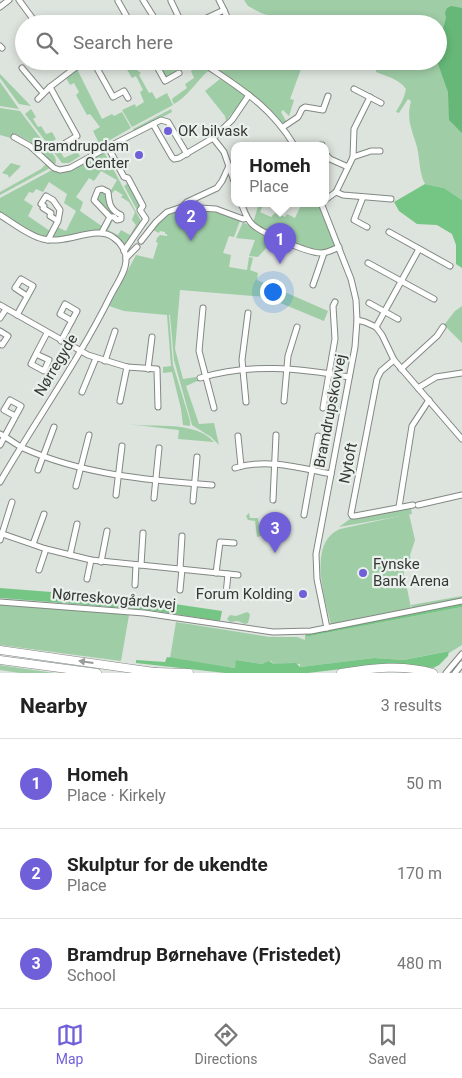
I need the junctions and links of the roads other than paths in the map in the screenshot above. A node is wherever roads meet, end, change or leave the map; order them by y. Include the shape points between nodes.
1 (9, 0) edge
2 (19, 0) edge
3 (143, 0) edge
4 (219, 0) edge
5 (118, 1) edge
6 (171, 1) edge
7 (0, 8) edge
8 (224, 10) junction
9 (30, 15) edge
10 (126, 15) edge
11 (152, 15) edge
12 (178, 15) edge
13 (213, 15) edge
14 (226, 15) edge
15 (24, 70) edge
16 (71, 70) edge
17 (98, 70) edge
18 (159, 70) edge
19 (213, 70) edge
20 (179, 73) dead end
21 (50, 87) junction
22 (354, 89) dead end
23 (43, 93) junction
24 (249, 95) junction
25 (328, 96) dead end
26 (114, 97) junction
27 (370, 97) junction
28 (128, 98) dead end
29 (38, 99) dead end
30 (107, 100) dead end
31 (381, 103) dead end
32 (153, 124) junction
33 (283, 127) junction
34 (83, 133) dead end
35 (77, 136) junction
36 (14, 137) dead end
37 (213, 138) junction
38 (292, 142) edge
39 (64, 144) dead end
40 (108, 147) junction
41 (380, 151) dead end
42 (187, 154) junction
43 (353, 157) junction
44 (329, 158) edge
45 (231, 165) edge
46 (348, 167) junction
47 (231, 168) edge
48 (336, 192) junction
49 (329, 197) edge
50 (363, 197) junction
51 (391, 199) dead end
52 (182, 207) junction
53 (243, 207) edge
54 (323, 207) edge
55 (0, 215) edge
56 (114, 216) junction
57 (247, 218) junction
58 (58, 221) junction
59 (367, 227) dead end
60 (102, 232) junction
61 (389, 232) dead end
62 (48, 240) junction
63 (141, 241) dead end
64 (137, 247) dead end
65 (339, 247) junction
66 (420, 249) junction
67 (124, 252) junction
68 (324, 253) junction
69 (126, 258) junction
70 (368, 263) dead end
71 (450, 266) dead end
72 (401, 281) junction
73 (313, 285) dead end
74 (27, 296) dead end
75 (434, 299) dead end
76 (334, 302) dead end
77 (369, 303) dead end
78 (0, 305) edge
79 (203, 308) dead end
80 (6, 309) junction
81 (384, 311) junction
82 (248, 313) dead end
83 (17, 315) junction
84 (0, 318) edge
85 (398, 319) dead end
86 (357, 320) junction
87 (72, 321) dead end
88 (297, 327) dead end
89 (376, 327) junction
90 (444, 327) dead end
91 (0, 331) edge
92 (115, 331) dead end
93 (47, 333) junction
94 (152, 338) dead end
95 (61, 341) junction
96 (0, 344) edge
97 (79, 351) junction
98 (36, 354) dead end
99 (96, 358) junction
100 (394, 360) junction
101 (105, 361) junction
102 (127, 367) junction
103 (287, 368) junction
104 (148, 369) junction
105 (243, 369) junction
106 (401, 369) junction
107 (462, 373) edge
108 (330, 374) junction
109 (206, 376) junction
110 (349, 377) junction
111 (200, 378) dead end
112 (418, 388) junction
113 (82, 392) dead end
114 (429, 400) junction
115 (284, 401) dead end
116 (120, 402) dead end
117 (246, 402) dead end
118 (158, 407) dead end
119 (214, 408) dead end
120 (323, 408) dead end
121 (16, 416) dead end
122 (54, 427) dead end
123 (276, 434) dead end
124 (2, 435) edge
125 (90, 435) dead end
126 (238, 436) dead end
127 (318, 436) dead end
128 (462, 439) edge
129 (0, 445) edge
130 (122, 446) dead end
131 (21, 447) junction
132 (159, 448) dead end
133 (43, 456) junction
134 (197, 458) dead end
135 (274, 464) junction
136 (241, 466) junction
137 (80, 468) junction
138 (235, 468) dead end
139 (38, 470) dead end
140 (312, 470) junction
141 (331, 474) junction
142 (118, 476) junction
143 (156, 480) junction
144 (0, 482) edge
145 (193, 484) junction
146 (212, 485) dead end
147 (76, 486) dead end
148 (116, 495) dead end
149 (462, 495) edge
150 (154, 498) dead end
151 (273, 500) dead end
152 (193, 501) dead end
153 (12, 502) dead end
154 (399, 507) junction
155 (44, 514) dead end
156 (304, 515) dead end
157 (77, 524) dead end
158 (107, 531) dead end
159 (143, 532) dead end
160 (1, 533) edge
161 (182, 536) dead end
162 (0, 540) edge
163 (234, 543) dead end
164 (33, 544) junction
165 (46, 549) junction
166 (70, 555) junction
167 (91, 560) junction
168 (101, 562) junction
169 (138, 565) junction
170 (181, 569) junction
171 (39, 570) dead end
172 (216, 573) junction
173 (228, 574) junction
174 (238, 575) dead end
175 (87, 579) dead end
176 (135, 584) dead end
177 (180, 590) dead end
178 (226, 594) dead end
179 (462, 601) edge
180 (0, 602) edge
181 (327, 628) junction
182 (0, 650) edge
183 (462, 654) edge
184 (0, 660) edge
185 (462, 664) edge
186 (152, 672) junction
187 (97, 673) edge
188 (161, 673) edge
189 (189, 673) edge
190 (341, 673) edge
191 (433, 673) edge
192 (446, 673) edge
193 (455, 673) edge

1 - 7 street
2 - 9 street
3 - 11 street
4 - 8 street
5 - 10 street
6 - 12 street
8 - 13 street
8 - 14 street
15 - 23 street
16 - 21 street
17 - 26 street
18 - 20 street via 165,81
19 - 24 street
21 - 23 street
21 - 35 street
22 - 27 street
23 - 29 street
24 - 33 street
24 - 37 street via 232,120
25 - 33 street via 323,110 305,107 298,117
26 - 28 street via 124,91
26 - 30 street
27 - 31 street
27 - 43 street via 354,129
32 - 40 street
32 - 42 street via 166,120
32 - 42 street via 174,159
33 - 38 street
34 - 35 street
35 - 39 street
36 - 40 street via 60,170 70,168
37 - 42 street
37 - 45 street
40 - 67 street via 143,206 140,210 146,219
41 - 43 street
43 - 46 street
44 - 46 street
46 - 48 street
47 - 52 street via 217,188
48 - 49 street
48 - 50 street
50 - 51 street
50 - 59 street via 354,220
52 - 57 street via 216,209
52 - 63 street via 161,217
53 - 57 street
54 - 65 street, Bramdrupskovvej
55 - 62 street
56 - 56 street via 94,200 98,190 108,192
56 - 60 street
57 - 68 street via 272,235 307,250
58 - 58 street via 60,210 46,196 41,204
58 - 62 street
60 - 62 street
60 - 67 street via 113,237
61 - 66 street
64 - 69 street, Nørregyde
65 - 68 street
65 - 86 street, Bramdrupskovvej via 352,283
66 - 71 street
66 - 72 street
67 - 69 street
68 - 73 street
69 - 97 street, Nørregyde via 105,307
70 - 72 street
72 - 75 street
72 - 81 street
74 - 83 street
76 - 108 street via 335,339
77 - 81 street
78 - 80 street
79 - 109 street via 199,351
80 - 83 street
80 - 84 street
81 - 85 street
81 - 89 street
82 - 105 street
83 - 93 street
86 - 89 street
86 - 110 street, Bramdrupskovvej
87 - 95 street
88 - 103 street
89 - 100 street
90 - 106 street
91 - 96 street via 8,336
92 - 101 street
93 - 95 street
93 - 98 street
94 - 104 street
95 - 97 street
97 - 99 street
97 - 131 street, Nørregyde
99 - 101 street
99 - 113 street
100 - 106 street
100 - 154 street, Nytoft via 377,379 352,516
101 - 102 street
102 - 104 street
102 - 116 street
103 - 105 street
103 - 108 street
103 - 115 street
104 - 118 street via 157,369
105 - 109 street
105 - 117 street
106 - 112 street
107 - 112 street via 436,377
108 - 110 street
108 - 120 street
109 - 111 street
109 - 119 street
110 - 141 street, Bramdrupskovvej
112 - 114 street
114 - 128 street
114 - 154 street via 412,426
121 - 124 street
122 - 133 street
123 - 135 street
124 - 129 street
124 - 131 street
125 - 137 street
126 - 136 street
127 - 140 street
130 - 142 street
131 - 133 street
131 - 144 street, Nørregyde
132 - 143 street
133 - 137 street
133 - 139 street
134 - 145 street
135 - 136 street
135 - 140 street
135 - 151 street
136 - 138 street
137 - 142 street
137 - 147 street
140 - 141 street
140 - 156 street
141 - 181 street, Bramdrupskovvej via 316,562 316,579
142 - 143 street
142 - 148 street
143 - 145 street
143 - 150 street
145 - 146 street
145 - 152 street
149 - 154 street, Nytoft
153 - 160 street
155 - 164 street
157 - 166 street
158 - 168 street
159 - 169 street
160 - 162 street
160 - 164 street
161 - 170 street
163 - 172 street via 220,542
164 - 165 street
165 - 166 street
165 - 171 street
166 - 167 street
167 - 168 street
167 - 175 street
168 - 169 street
169 - 170 street
169 - 176 street
170 - 172 street
170 - 177 street
172 - 173 street
173 - 174 street
173 - 178 street
179 - 181 street, Nørreskovgårdsvej
180 - 181 street, Nørreskovgårdsvej via 144,613 271,632
186 -> 182 highway
183 - 192 street
184 - 187 highway
185 - 193 street
186 - 188 highway
186 - 189 highway
190 - 191 highway via 392,667

